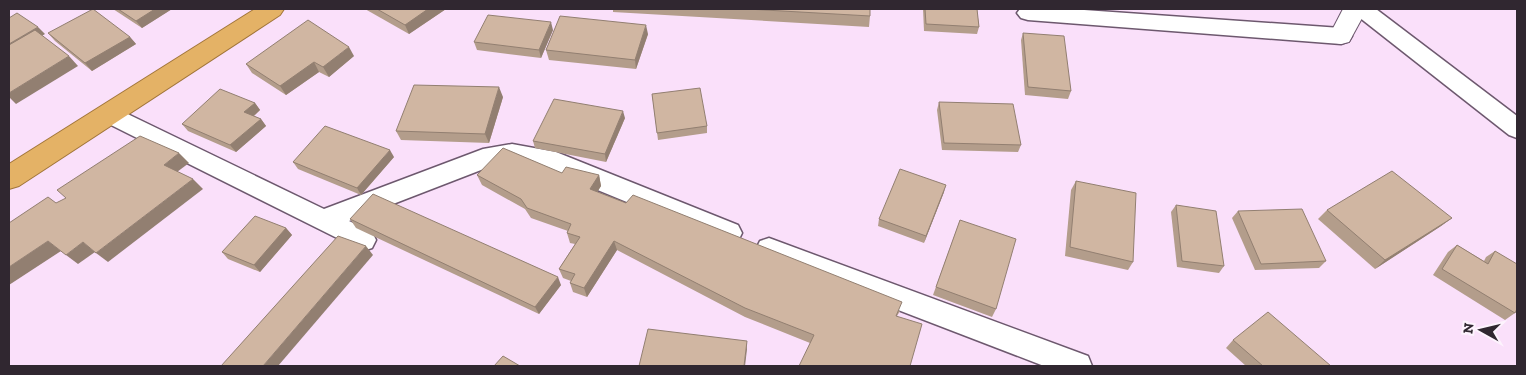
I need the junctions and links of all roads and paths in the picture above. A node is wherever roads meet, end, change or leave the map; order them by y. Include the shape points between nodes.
1 (272, 9) edge
2 (1355, 9) edge
3 (1362, 9) edge
4 (1028, 13) dead end
5 (1342, 36) joint
6 (109, 114) junction
7 (1517, 129) edge
8 (9, 178) edge
9 (323, 220) junction
10 (363, 240) edge
11 (1078, 366) edge

1 - 6 highway
2 - 5 street
3 - 7 street
4 - 5 street
6 - 8 highway
6 - 9 street
9 - 10 street
9 - 11 street via 492,156 512,154 547,159 764,248

